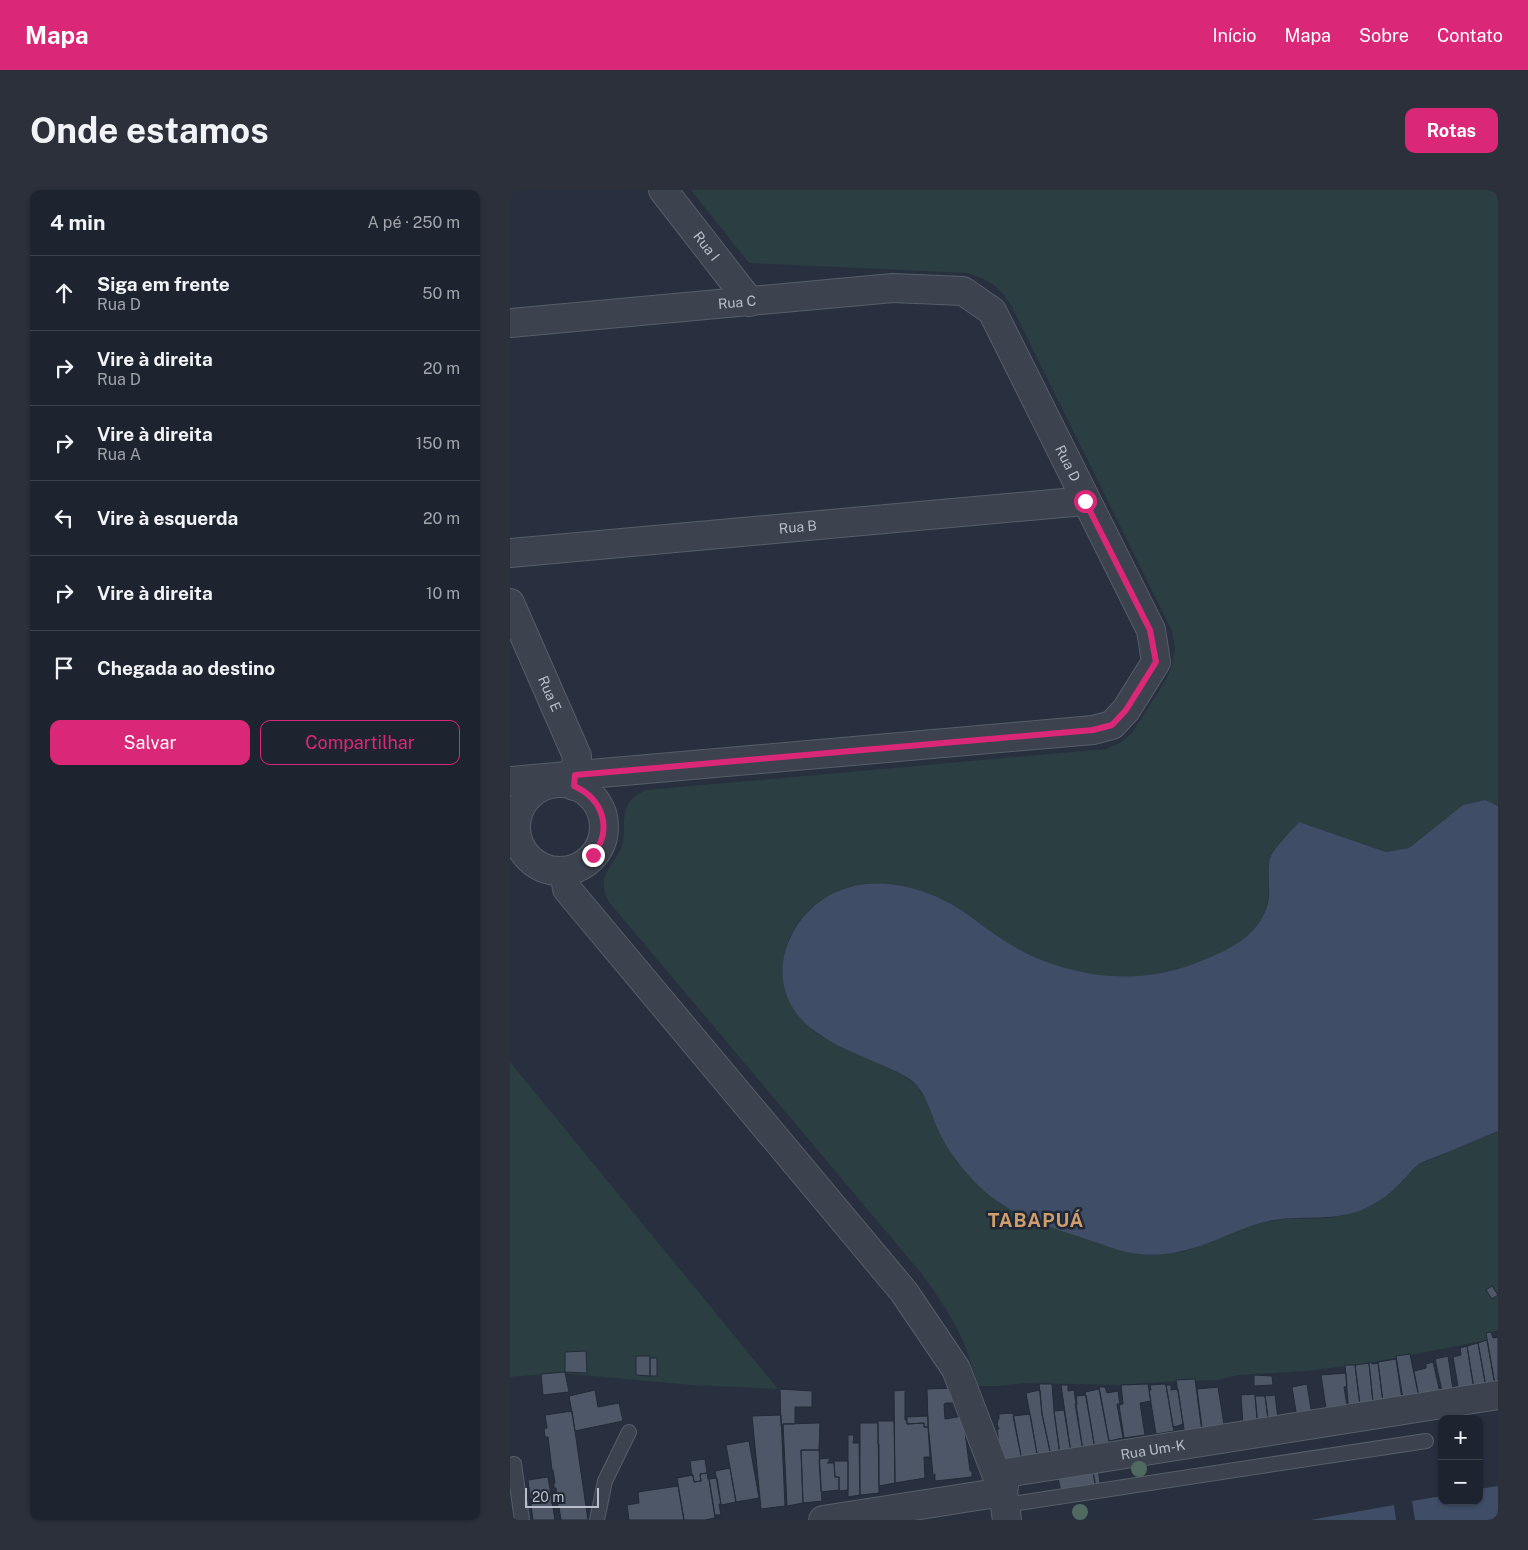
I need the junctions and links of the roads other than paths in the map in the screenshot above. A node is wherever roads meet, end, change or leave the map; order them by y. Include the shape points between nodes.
1 (662, 190) edge
2 (962, 291) joint
3 (750, 302) junction
4 (510, 324) edge
5 (1085, 501) junction
6 (510, 553) edge
7 (510, 603) edge
8 (575, 780) junction
9 (510, 781) edge
10 (564, 870) junction
11 (1498, 1395) edge
12 (629, 1432) dead end
13 (1426, 1441) dead end
14 (514, 1464) dead end
15 (1005, 1506) edge
16 (522, 1520) edge
17 (597, 1520) edge
18 (823, 1520) edge

1 - 3 street, Rua I
2 - 3 street, Rua C via 893,288
2 - 5 street, Rua D via 992,311
3 - 4 street, Rua C
5 - 6 street, Rua B
5 - 8 street, Rua D via 1150,630 1156,662 1126,710 1112,725 1093,730
7 - 8 street, Rua E via 577,756
8 - 9 street
8 - 10 street via 599,807 603,834 589,860 576,868
8 - 10 street via 550,784 534,792 522,806 516,823 520,844 530,859 543,867
10 - 15 street via 567,889 904,1292 956,1369
11 - 15 street, Rua Um-K via 1006,1473
12 - 17 lane via 605,1481
13 - 15 lane
14 - 16 lane
15 - 18 street

